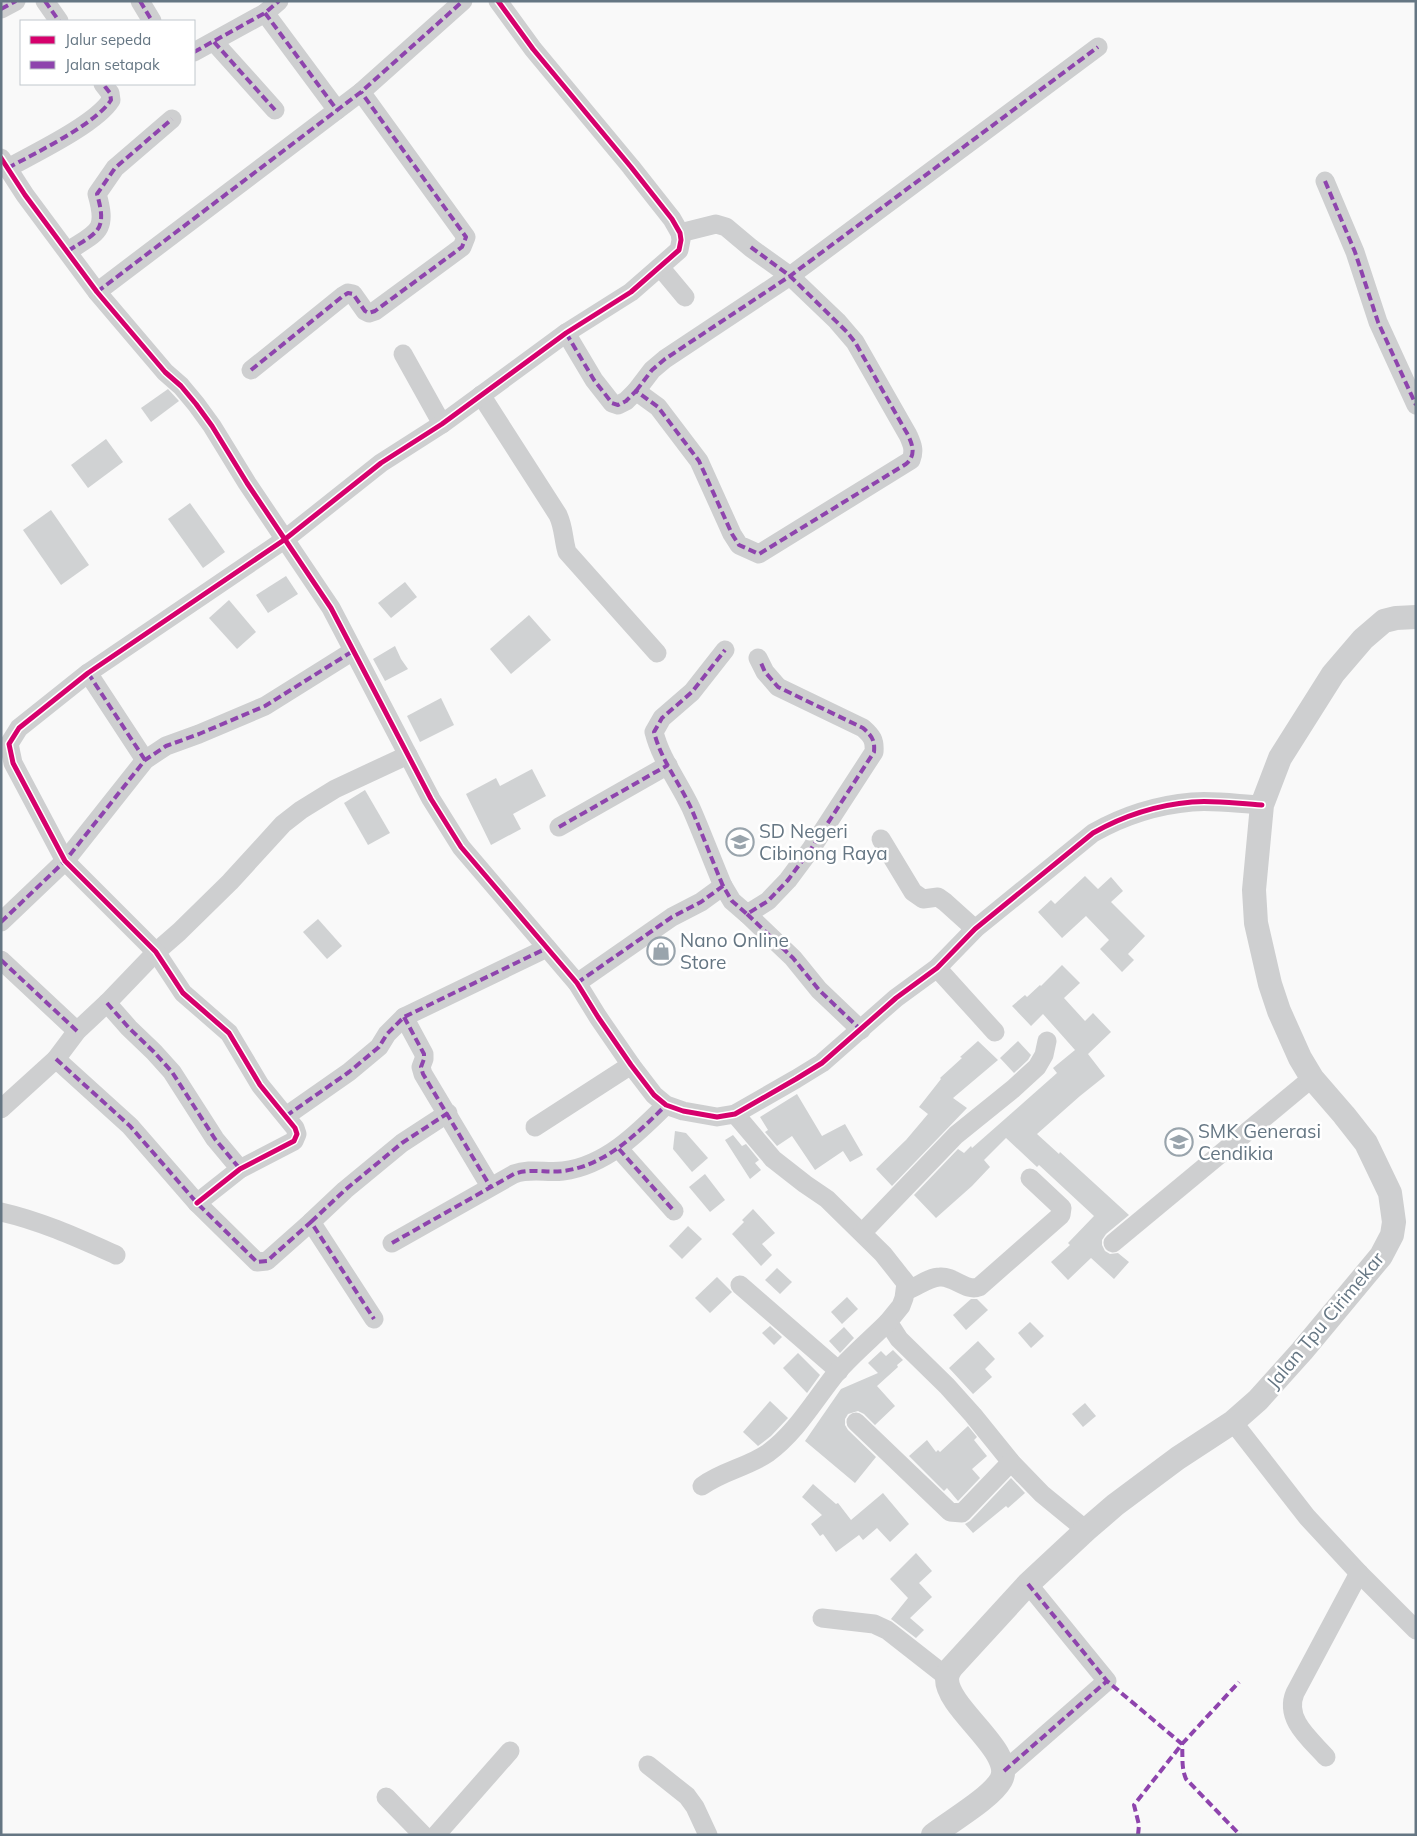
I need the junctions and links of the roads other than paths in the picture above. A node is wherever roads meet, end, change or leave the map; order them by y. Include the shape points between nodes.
1 (16, 1) edge
2 (45, 1) edge
3 (140, 1) edge
4 (463, 1) edge
5 (498, 1) edge
6 (272, 7) edge
7 (1, 9) edge
8 (58, 20) edge
9 (151, 20) edge
10 (214, 42) junction
11 (1098, 47) dead end
12 (195, 52) edge
13 (104, 85) edge
14 (361, 92) junction
15 (275, 110) dead end
16 (337, 110) junction
17 (172, 119) dead end
18 (5, 163) edge
19 (1325, 181) dead end
20 (680, 233) junction
21 (68, 251) junction
22 (660, 267) junction
23 (790, 276) junction
24 (97, 292) junction
25 (685, 296) dead end
26 (566, 332) junction
27 (403, 354) dead end
28 (251, 370) dead end
29 (636, 391) junction
30 (481, 395) junction
31 (1416, 405) edge
32 (442, 424) junction
33 (284, 540) junction
34 (1402, 618) edge
35 (725, 650) dead end
36 (353, 651) junction
37 (657, 653) dead end
38 (758, 658) dead end
39 (88, 673) junction
40 (5, 743) edge
41 (408, 755) junction
42 (144, 760) junction
43 (668, 765) junction
44 (1262, 805) junction
45 (559, 827) dead end
46 (881, 839) dead end
47 (65, 860) junction
48 (722, 886) junction
49 (747, 914) junction
50 (1, 922) edge
51 (975, 929) junction
52 (546, 948) junction
53 (156, 952) junction
54 (1, 960) edge
55 (937, 968) junction
56 (577, 983) junction
57 (107, 1003) junction
58 (404, 1017) junction
59 (861, 1030) junction
60 (77, 1031) junction
61 (995, 1032) dead end
62 (1047, 1041) dead end
63 (56, 1059) junction
64 (631, 1064) junction
65 (1312, 1078) junction
66 (666, 1105) junction
67 (1, 1109) edge
68 (448, 1113) junction
69 (735, 1114) junction
70 (286, 1116) junction
71 (535, 1127) dead end
72 (619, 1148) junction
73 (240, 1169) junction
74 (1030, 1178) dead end
75 (490, 1186) junction
76 (197, 1203) junction
77 (674, 1211) dead end
78 (1, 1212) edge
79 (311, 1222) junction
80 (862, 1233) junction
81 (392, 1243) dead end
82 (1113, 1243) dead end
83 (116, 1255) dead end
84 (740, 1285) dead end
85 (906, 1291) junction
86 (374, 1319) dead end
87 (888, 1322) junction
88 (839, 1371) junction
89 (856, 1422) dead end
90 (1233, 1422) junction
91 (1011, 1462) junction
92 (702, 1486) dead end
93 (1086, 1530) junction
94 (1359, 1573) junction
95 (1028, 1584) junction
96 (822, 1618) dead end
97 (1416, 1630) edge
98 (947, 1677) junction
99 (510, 1751) dead end
100 (1326, 1757) dead end
101 (648, 1765) dead end
102 (1004, 1771) junction
103 (386, 1797) dead end
104 (422, 1835) edge
105 (436, 1835) edge
106 (708, 1835) edge
107 (933, 1835) edge

1 - 7 street
2 - 8 street
3 - 9 street
4 - 14 street
5 - 20 street via 533,50 631,167
6 - 10 street
6 - 16 street
10 - 12 street
10 - 15 street
11 - 23 street
13 - 18 street via 111,100 105,109 70,133
14 - 16 street
14 - 28 street via 466,237 462,248 369,313 353,294 348,293
16 - 24 street
17 - 21 street via 115,168 97,194 102,209 101,226
18 - 21 street
19 - 31 street via 1355,252 1378,322
20 - 22 street via 679,250
20 - 23 street via 716,224 726,227
21 - 24 street
22 - 25 street
22 - 26 street via 631,292
23 - 29 street via 664,359
23 - 29 street via 856,342 912,445 911,460 906,464 759,554 739,545 698,461 658,407
24 - 33 street via 196,404
26 - 29 street via 608,401 618,405
26 - 30 street
27 - 32 street
30 - 32 street
30 - 37 street via 558,515 564,528 567,552
32 - 33 street via 381,463
33 - 36 street via 330,608
33 - 39 street
34 - 44 street, Jalan Tpu Cirimekar via 1363,639 1333,674 1280,758
35 - 43 street via 692,692 656,725 657,744
36 - 41 street
36 - 42 street via 265,706 166,746
38 - 49 street via 778,687 863,728 872,736 874,752 793,872 768,902
39 - 40 street
39 - 42 street
40 - 47 street
41 - 52 street via 461,847
41 - 53 street via 335,789 283,824 230,882
42 - 47 street
43 - 45 street
43 - 48 street via 690,807
44 - 51 street via 1193,802 1161,807 1115,821 1093,833
44 - 65 street, Jalan Tpu Cirimekar via 1254,890 1256,923 1279,1011
46 - 51 street via 913,892 923,899 938,897
47 - 50 street
47 - 53 street
48 - 49 street via 732,901
48 - 56 street
49 - 59 street
51 - 55 street
52 - 56 street
52 - 58 street
53 - 57 street
53 - 70 street via 183,993 232,1037 260,1085
54 - 60 street
55 - 59 street via 896,998
55 - 61 street
56 - 64 street
57 - 60 street
57 - 73 street via 172,1072 215,1139
58 - 68 street via 424,1054 421,1067 424,1074
58 - 70 street via 379,1047
59 - 69 street via 822,1063
60 - 63 street
62 - 80 street via 1037,1067 956,1135
63 - 67 street
63 - 76 street via 130,1126
64 - 66 street via 654,1096
64 - 71 street
65 - 82 street
65 - 90 street, Jalan Tpu Cirimekar via 1366,1143 1390,1193 1394,1222 1392,1235 1381,1256 1302,1351 1258,1400
66 - 69 street via 717,1117
66 - 72 street
68 - 75 street
68 - 79 street via 402,1143
69 - 80 street via 773,1159 827,1199
70 - 73 street via 297,1134 294,1142
72 - 75 street via 582,1166 548,1172 522,1170
72 - 77 street
73 - 76 street
74 - 85 street via 1062,1208 1061,1215 979,1287 974,1289 940,1277
75 - 81 street
76 - 79 street via 257,1262 267,1261
78 - 83 street via 65,1233
79 - 86 street
80 - 85 street via 906,1283
84 - 88 street
85 - 87 street via 901,1306
87 - 88 street
87 - 91 street via 899,1339 946,1386
88 - 92 street via 809,1411 767,1454
89 - 91 street via 950,1512 962,1513
90 - 93 street, Jalan Tpu Cirimekar via 1170,1464
90 - 94 street via 1307,1517
91 - 93 street via 1042,1494
93 - 95 street, Jalan Tpu Cirimekar
94 - 97 street
94 - 100 street via 1292,1704 1295,1722
95 - 98 street, Jalan Tpu Cirimekar via 955,1662
95 - 102 street via 1107,1681
96 - 98 street via 874,1624 887,1630
98 - 102 street via 954,1698 999,1757
99 - 105 street
101 - 106 street via 687,1796
102 - 107 street via 990,1793
103 - 104 street

